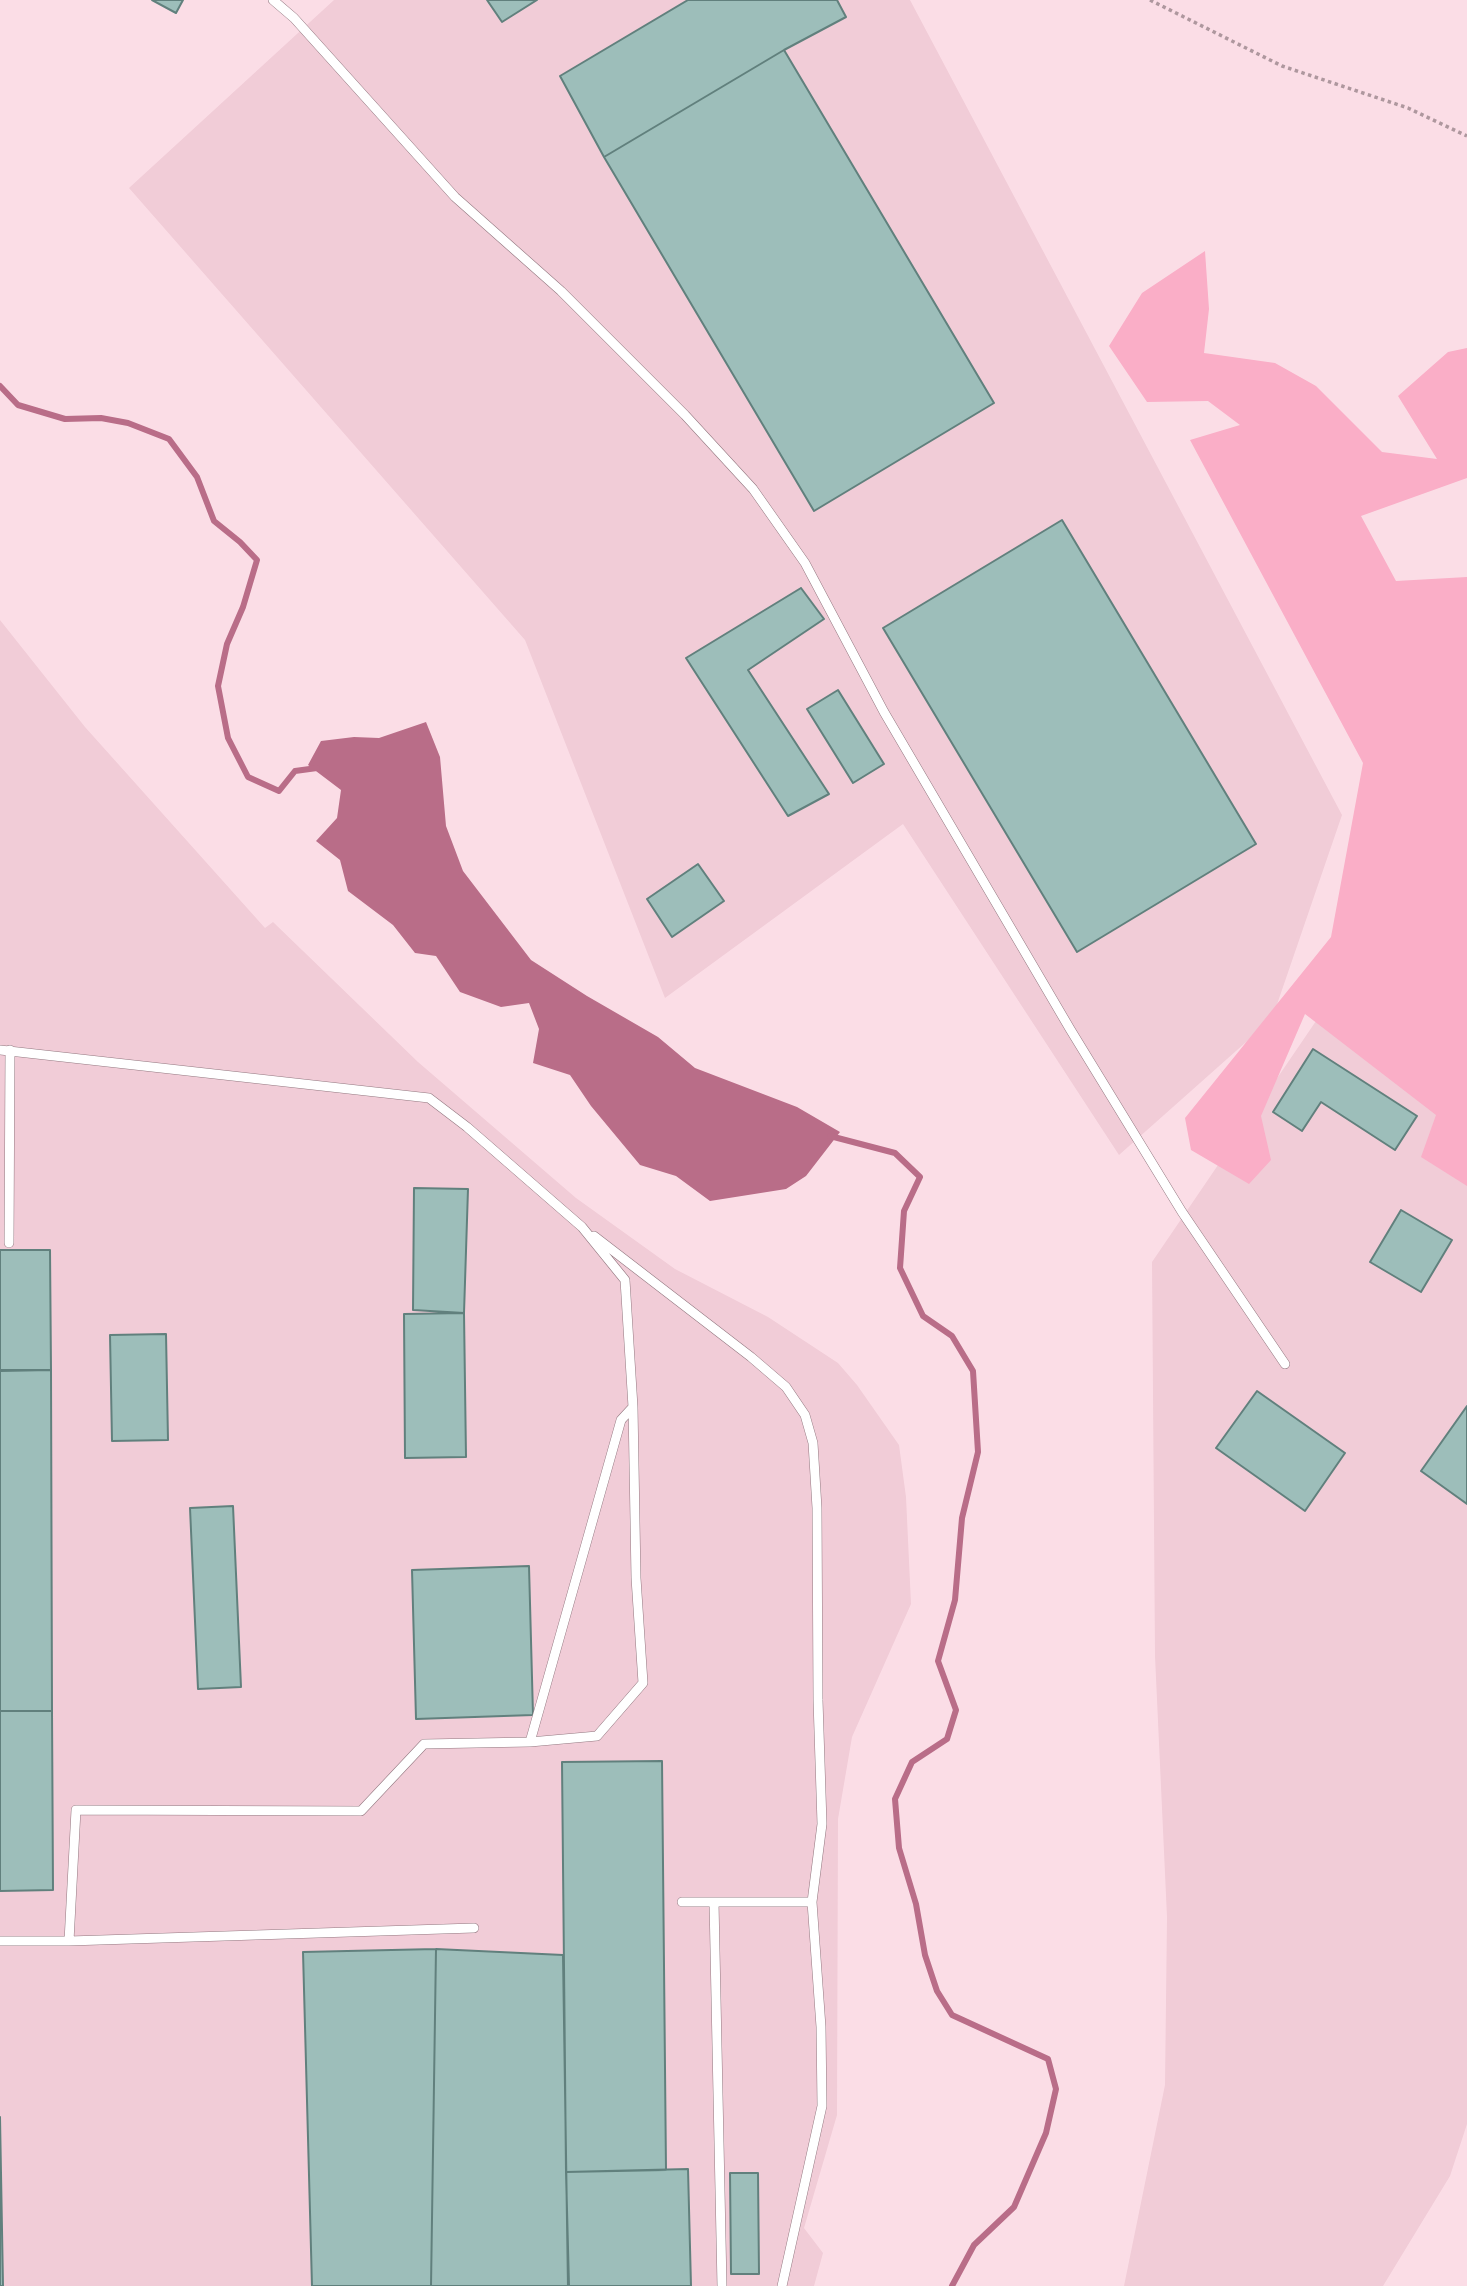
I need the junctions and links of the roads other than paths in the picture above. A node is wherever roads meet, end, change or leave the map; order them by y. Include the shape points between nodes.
1 (273, 0) edge
2 (5, 1050) edge
3 (582, 1227) junction
4 (9, 1243) dead end
5 (1285, 1364) dead end
6 (633, 1407) junction
7 (530, 1742) junction
8 (682, 1902) dead end
9 (713, 1902) junction
10 (812, 1902) junction
11 (474, 1928) dead end
12 (0, 1941) edge
13 (69, 1941) junction
14 (722, 2286) edge
15 (782, 2286) edge

1 - 5 lane via 455,197 561,291 752,489 805,563 884,712 1070,1029 1182,1212
2 - 3 lane via 429,1098
2 - 4 lane
3 - 6 lane via 625,1280
3 - 10 lane via 751,1357 786,1387 805,1415 813,1443 817,1508 822,1824
6 - 7 lane via 621,1420
6 - 7 lane via 643,1682 597,1736
7 - 13 lane via 424,1744 361,1811 76,1810
8 - 9 lane
9 - 10 lane
9 - 14 lane
10 - 15 lane via 822,2106
11 - 13 lane
12 - 13 lane

